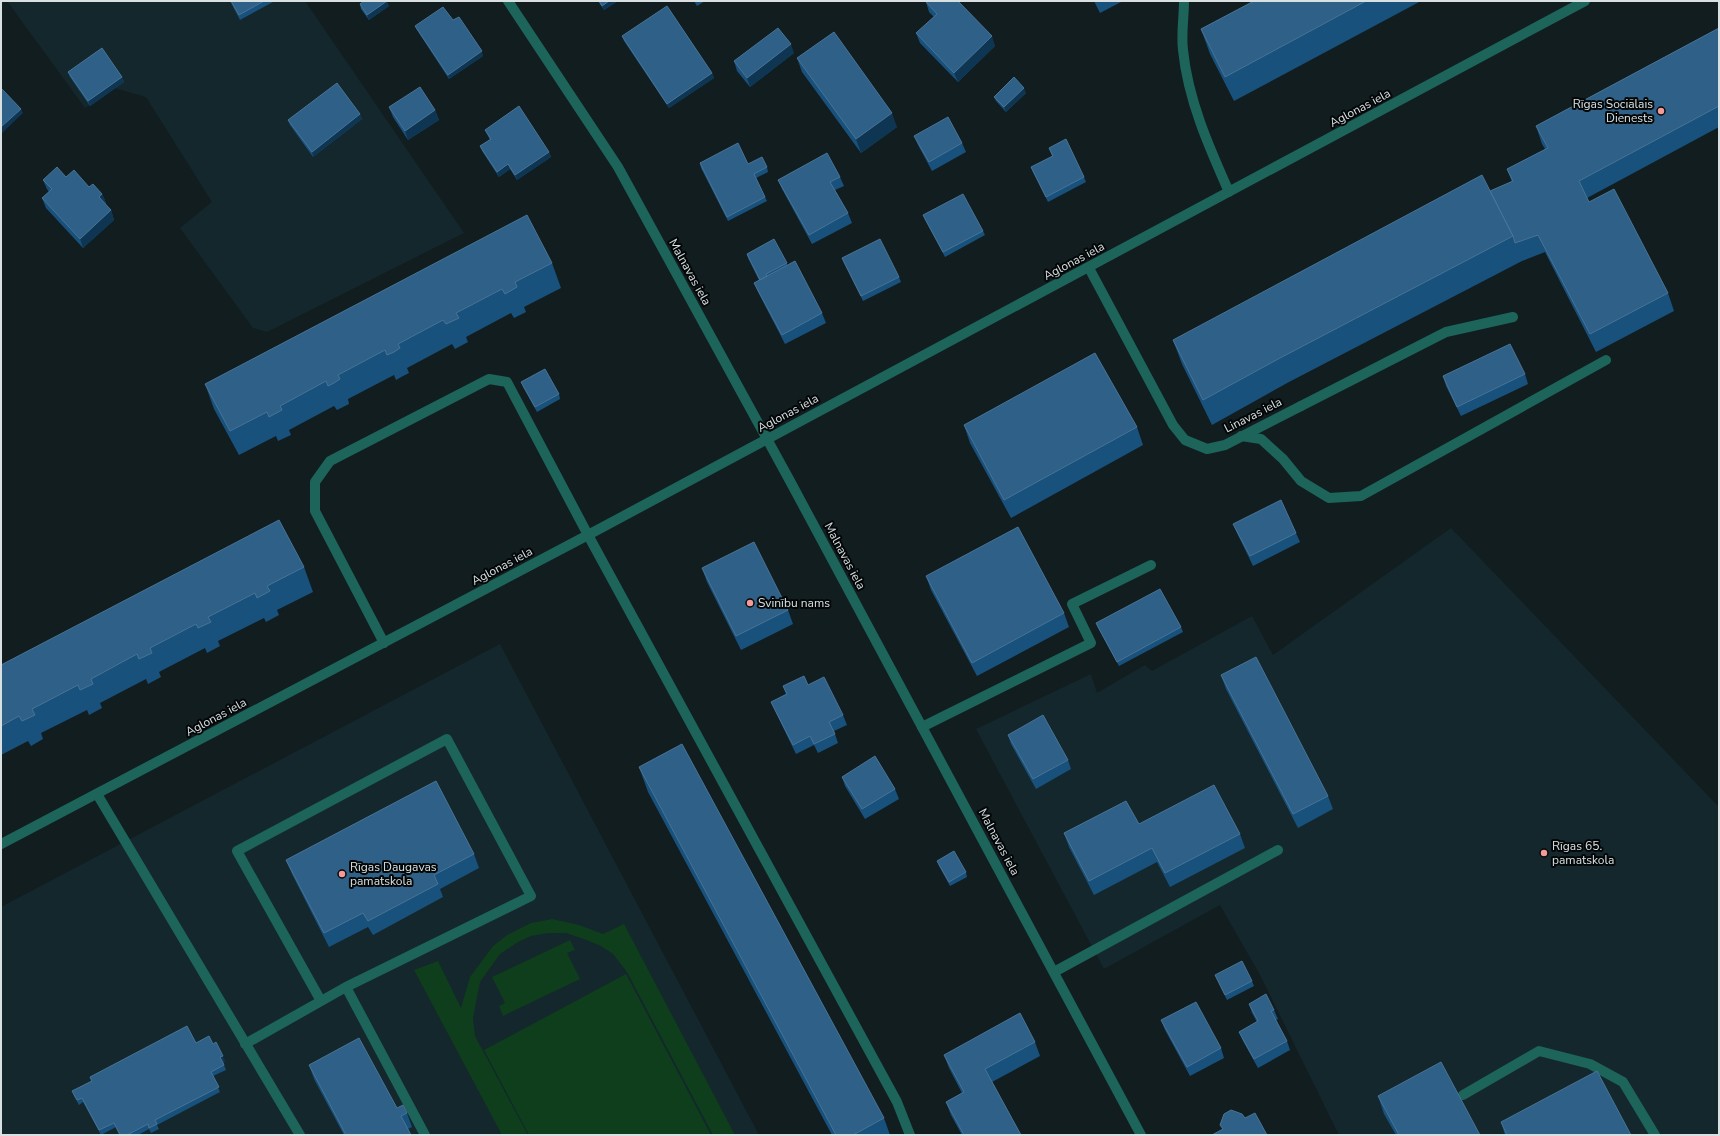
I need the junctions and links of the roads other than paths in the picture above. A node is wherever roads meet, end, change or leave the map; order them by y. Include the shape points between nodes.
1 (508, 1) edge
2 (1184, 1) edge
3 (1585, 1) edge
4 (1229, 192) junction
5 (1089, 268) junction
6 (1513, 317) dead end
7 (1606, 360) dead end
8 (1241, 436) junction
9 (767, 440) junction
10 (588, 535) junction
11 (1152, 565) dead end
12 (384, 643) junction
13 (922, 727) junction
14 (96, 794) junction
15 (1, 844) edge
16 (1278, 850) dead end
17 (1054, 972) junction
18 (346, 987) junction
19 (321, 1001) junction
20 (245, 1044) junction
21 (1463, 1095) dead end
22 (300, 1135) edge
23 (424, 1135) edge
24 (910, 1135) edge
25 (1141, 1135) edge
26 (1654, 1135) edge

1 - 9 street, Malnavas iela via 618,167
2 - 4 street via 1182,50 1193,104
3 - 4 street, Aglonas iela
4 - 5 street, Aglonas iela
5 - 8 street, Linavas iela via 1173,425 1185,440 1207,449 1224,445
5 - 9 street, Aglonas iela
6 - 8 street, Linavas iela via 1446,332
7 - 8 street via 1361,496 1329,498 1301,482 1283,459 1261,439
9 - 10 street, Aglonas iela
9 - 13 street, Malnavas iela
10 - 12 street, Aglonas iela
10 - 12 street via 507,382 489,379 330,461 316,482 314,511
10 - 24 street via 897,1102
11 - 13 street via 1072,604 1091,643
12 - 14 street, Aglonas iela
13 - 17 street, Malnavas iela
14 - 15 street, Aglonas iela
14 - 20 street
16 - 17 street
17 - 25 street, Malnavas iela
18 - 19 street
18 - 19 street via 531,896 448,739 237,851
18 - 23 street
19 - 20 street
20 - 22 street
21 - 26 street via 1539,1052 1590,1064 1623,1082

